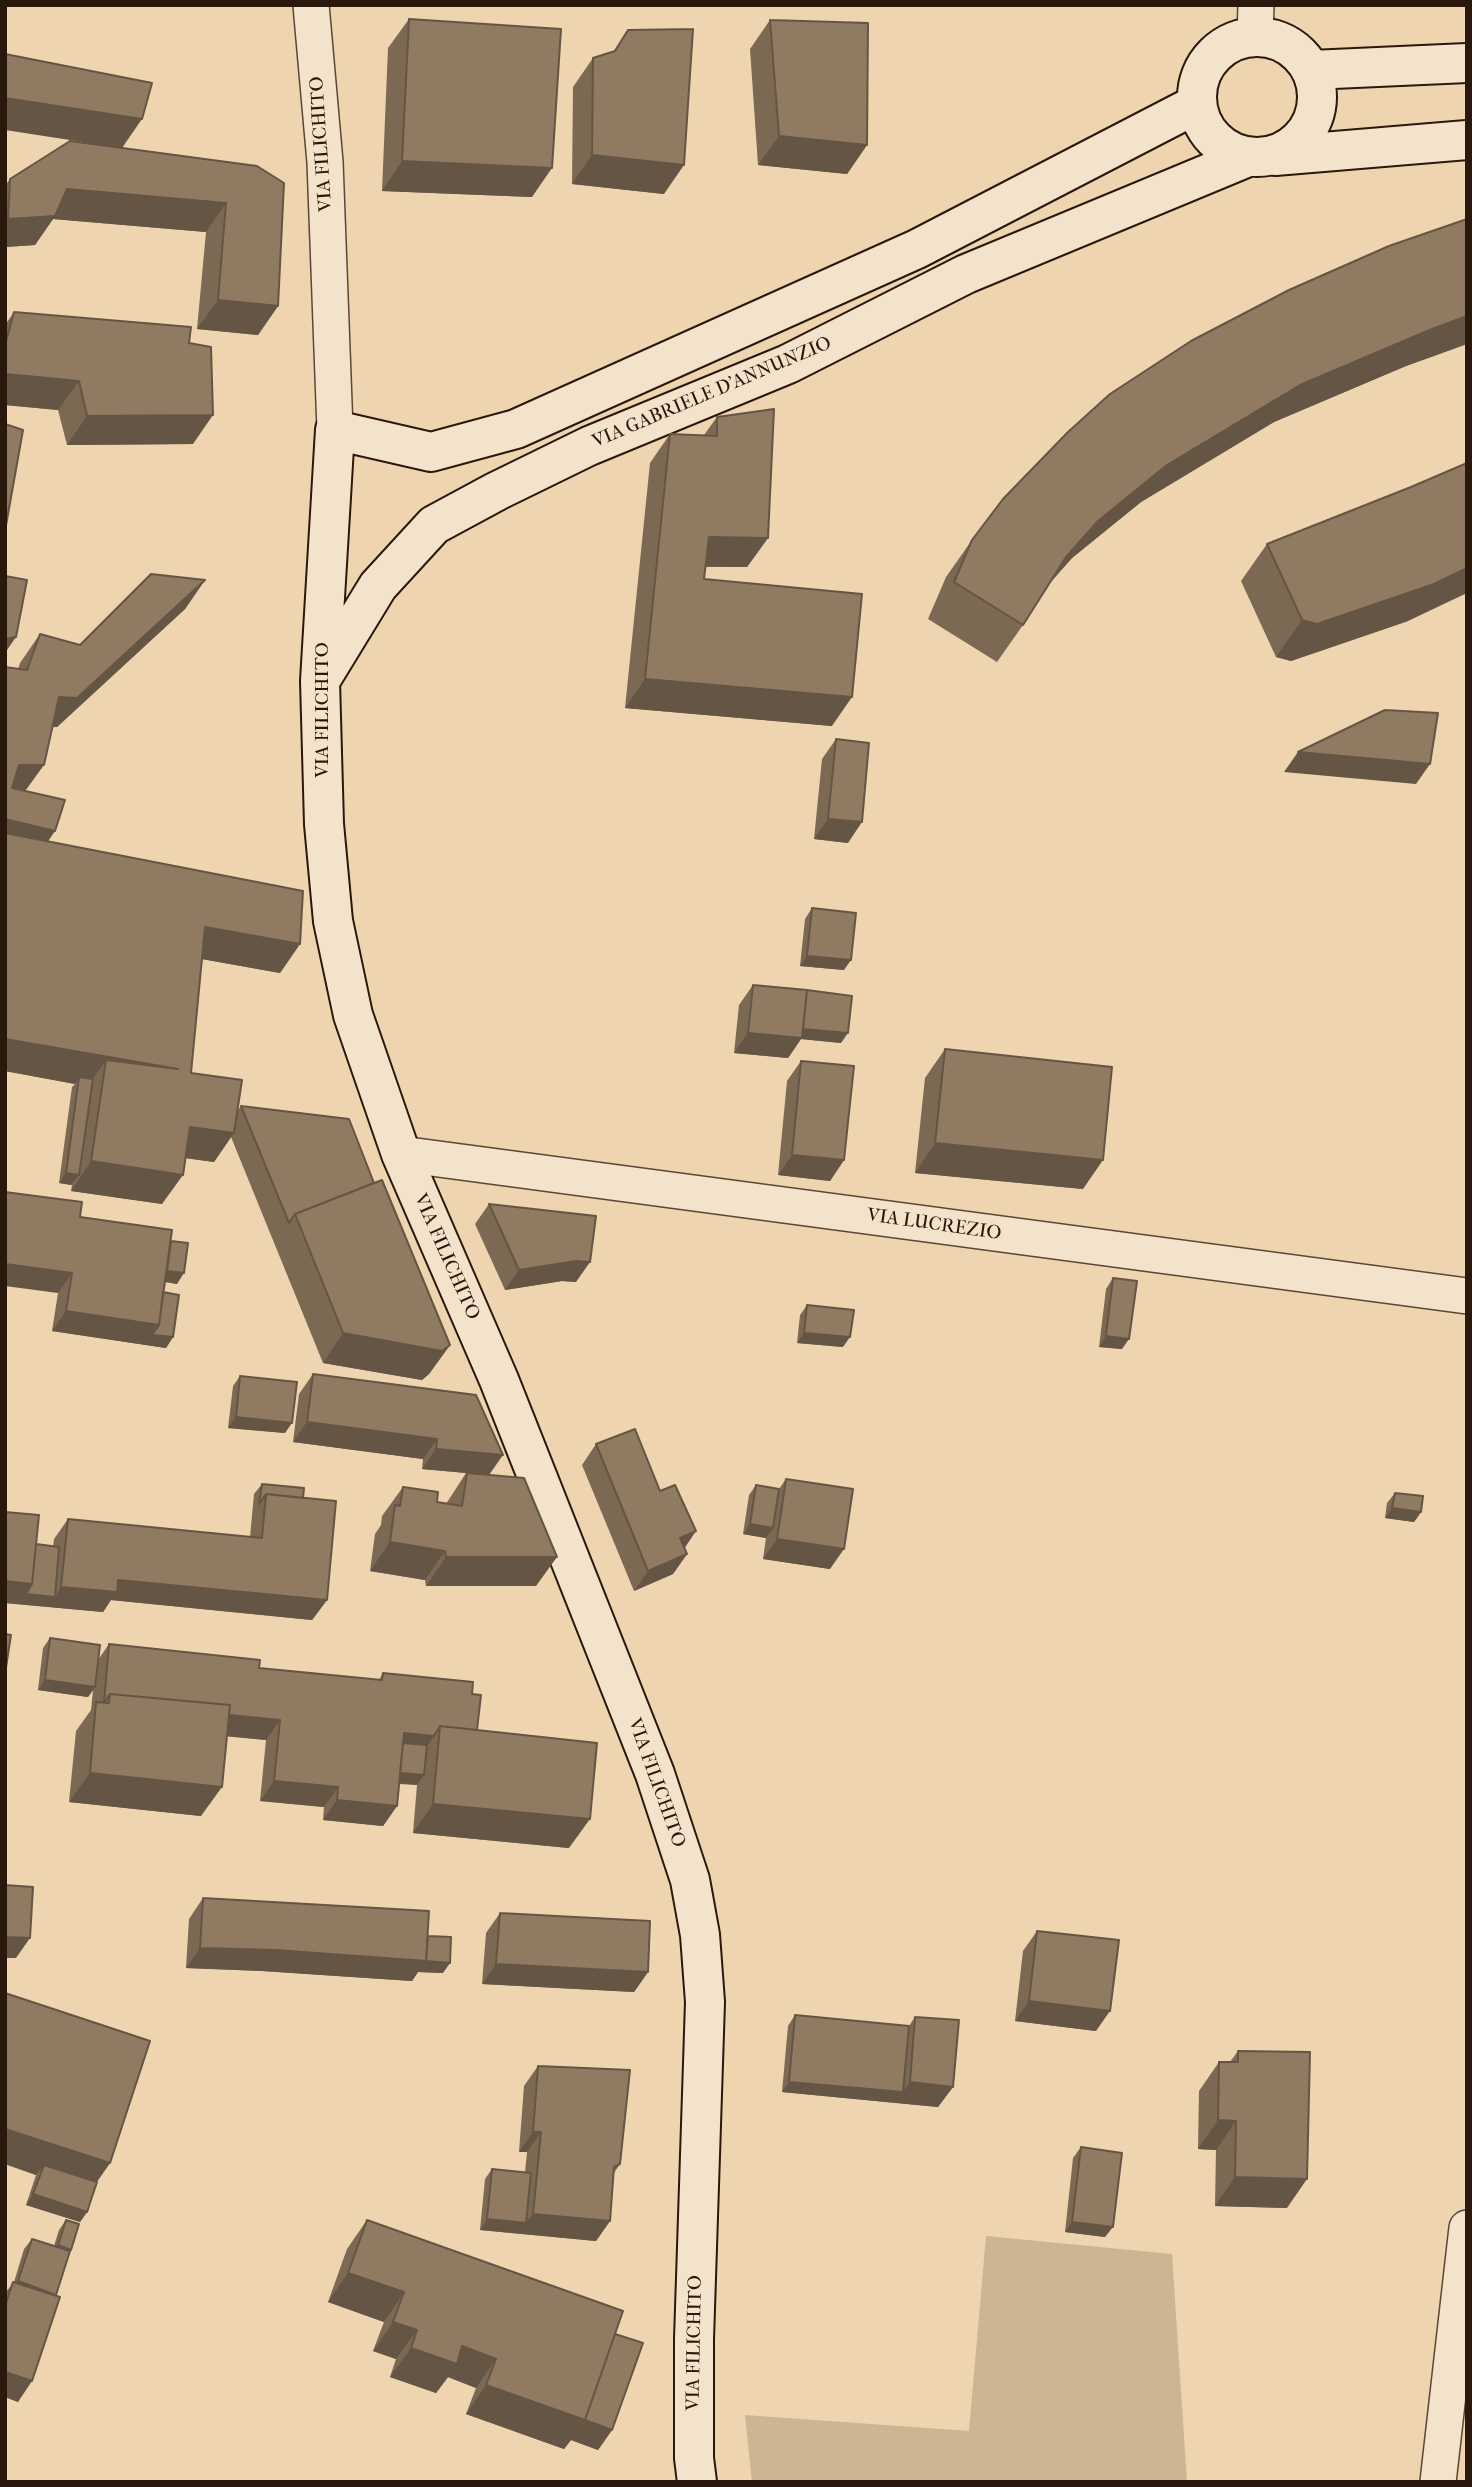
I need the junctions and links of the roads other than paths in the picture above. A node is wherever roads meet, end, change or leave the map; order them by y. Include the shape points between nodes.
1 (311, 5) edge
2 (1256, 20) edge
3 (1467, 63) edge
4 (1311, 70) junction
5 (1197, 104) junction
6 (1467, 141) edge
7 (1259, 157) junction
8 (335, 430) junction
9 (320, 681) junction
10 (401, 1154) junction
11 (1467, 1296) edge
12 (1467, 2228) edge
13 (697, 2482) edge
14 (1438, 2482) edge

1 - 8 street, VIA FILICHITO via 325,162
2 - 4 street via 1306,60
2 - 5 street via 1222,47 1202,71
3 - 4 street
4 - 7 street, VIA GABRIELE D'ANNUNZIO via 1318,84 1316,113 1308,132 1281,153
5 - 7 street via 1213,139 1230,152
5 - 8 street via 917,249 516,429 431,452
6 - 7 street, VIA GABRIELE D'ANNUNZIO
7 - 9 street, VIA GABRIELE D'ANNUNZIO via 966,274 788,365 589,446 434,525 378,586
8 - 9 street, VIA FILICHITO
9 - 10 street, VIA FILICHITO via 324,824 333,921 353,1015
10 - 11 street, VIA LUCREZIO
10 - 13 street, VIA FILICHITO via 504,1392 654,1774 690,1880 705,2002 694,2339
12 - 14 street

